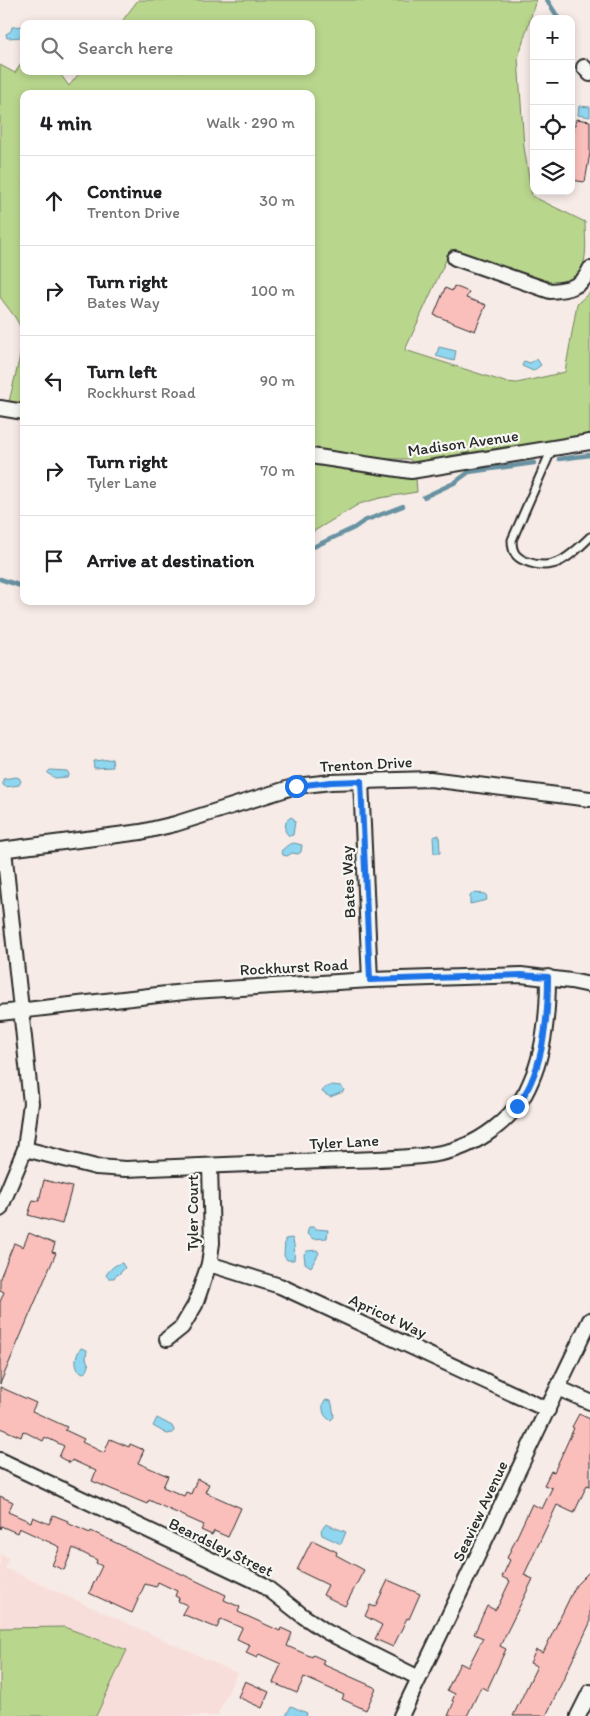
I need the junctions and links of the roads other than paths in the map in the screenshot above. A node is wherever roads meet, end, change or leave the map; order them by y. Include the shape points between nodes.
1 (454, 258) dead end
2 (590, 269) edge
3 (0, 408) edge
4 (20, 411) edge
5 (590, 442) edge
6 (552, 448) junction
7 (315, 457) edge
8 (590, 537) edge
9 (361, 781) junction
10 (590, 799) edge
11 (2, 850) edge
12 (548, 977) junction
13 (370, 980) junction
14 (590, 985) edge
15 (22, 1010) junction
16 (0, 1013) edge
17 (25, 1150) junction
18 (210, 1166) junction
19 (0, 1209) edge
20 (209, 1264) junction
21 (590, 1320) edge
22 (168, 1339) dead end
23 (558, 1388) junction
24 (590, 1402) edge
25 (548, 1410) junction
26 (0, 1460) edge
27 (419, 1678) junction
28 (589, 1695) edge
29 (401, 1716) edge
30 (578, 1716) edge

1 - 2 street via 550,292 578,284
3 - 4 street
5 - 6 street, Madison Avenue
6 - 7 street, Madison Avenue via 411,471
6 - 8 lane via 512,540 512,549 520,559 532,564 555,564 566,559
9 - 10 street, Trenton Drive via 430,779
9 - 11 street, Trenton Drive via 296,786 142,832
9 - 13 street, Bates Way
11 - 15 street
12 - 13 street, Rockhurst Road
12 - 14 street, Rockhurst Road
12 - 18 street, Tyler Lane via 541,1050 531,1083 517,1106 481,1138 436,1154
13 - 15 street, Rockhurst Road via 221,989
15 - 16 street, Rockhurst Road
15 - 17 street via 31,1103
17 - 18 street, Tyler Lane via 96,1167
17 - 19 street
18 - 20 street, Tyler Court via 212,1243
20 - 22 street, Tyler Court via 195,1305 182,1327
20 - 25 street, Apricot Way via 280,1286
21 - 23 street, Seaview Avenue
23 - 24 street
23 - 25 street, Seaview Avenue
25 - 27 street, Seaview Avenue
26 - 27 street, Beardsley Street via 262,1584 327,1632
27 - 29 street, Seaview Avenue
28 - 30 street

